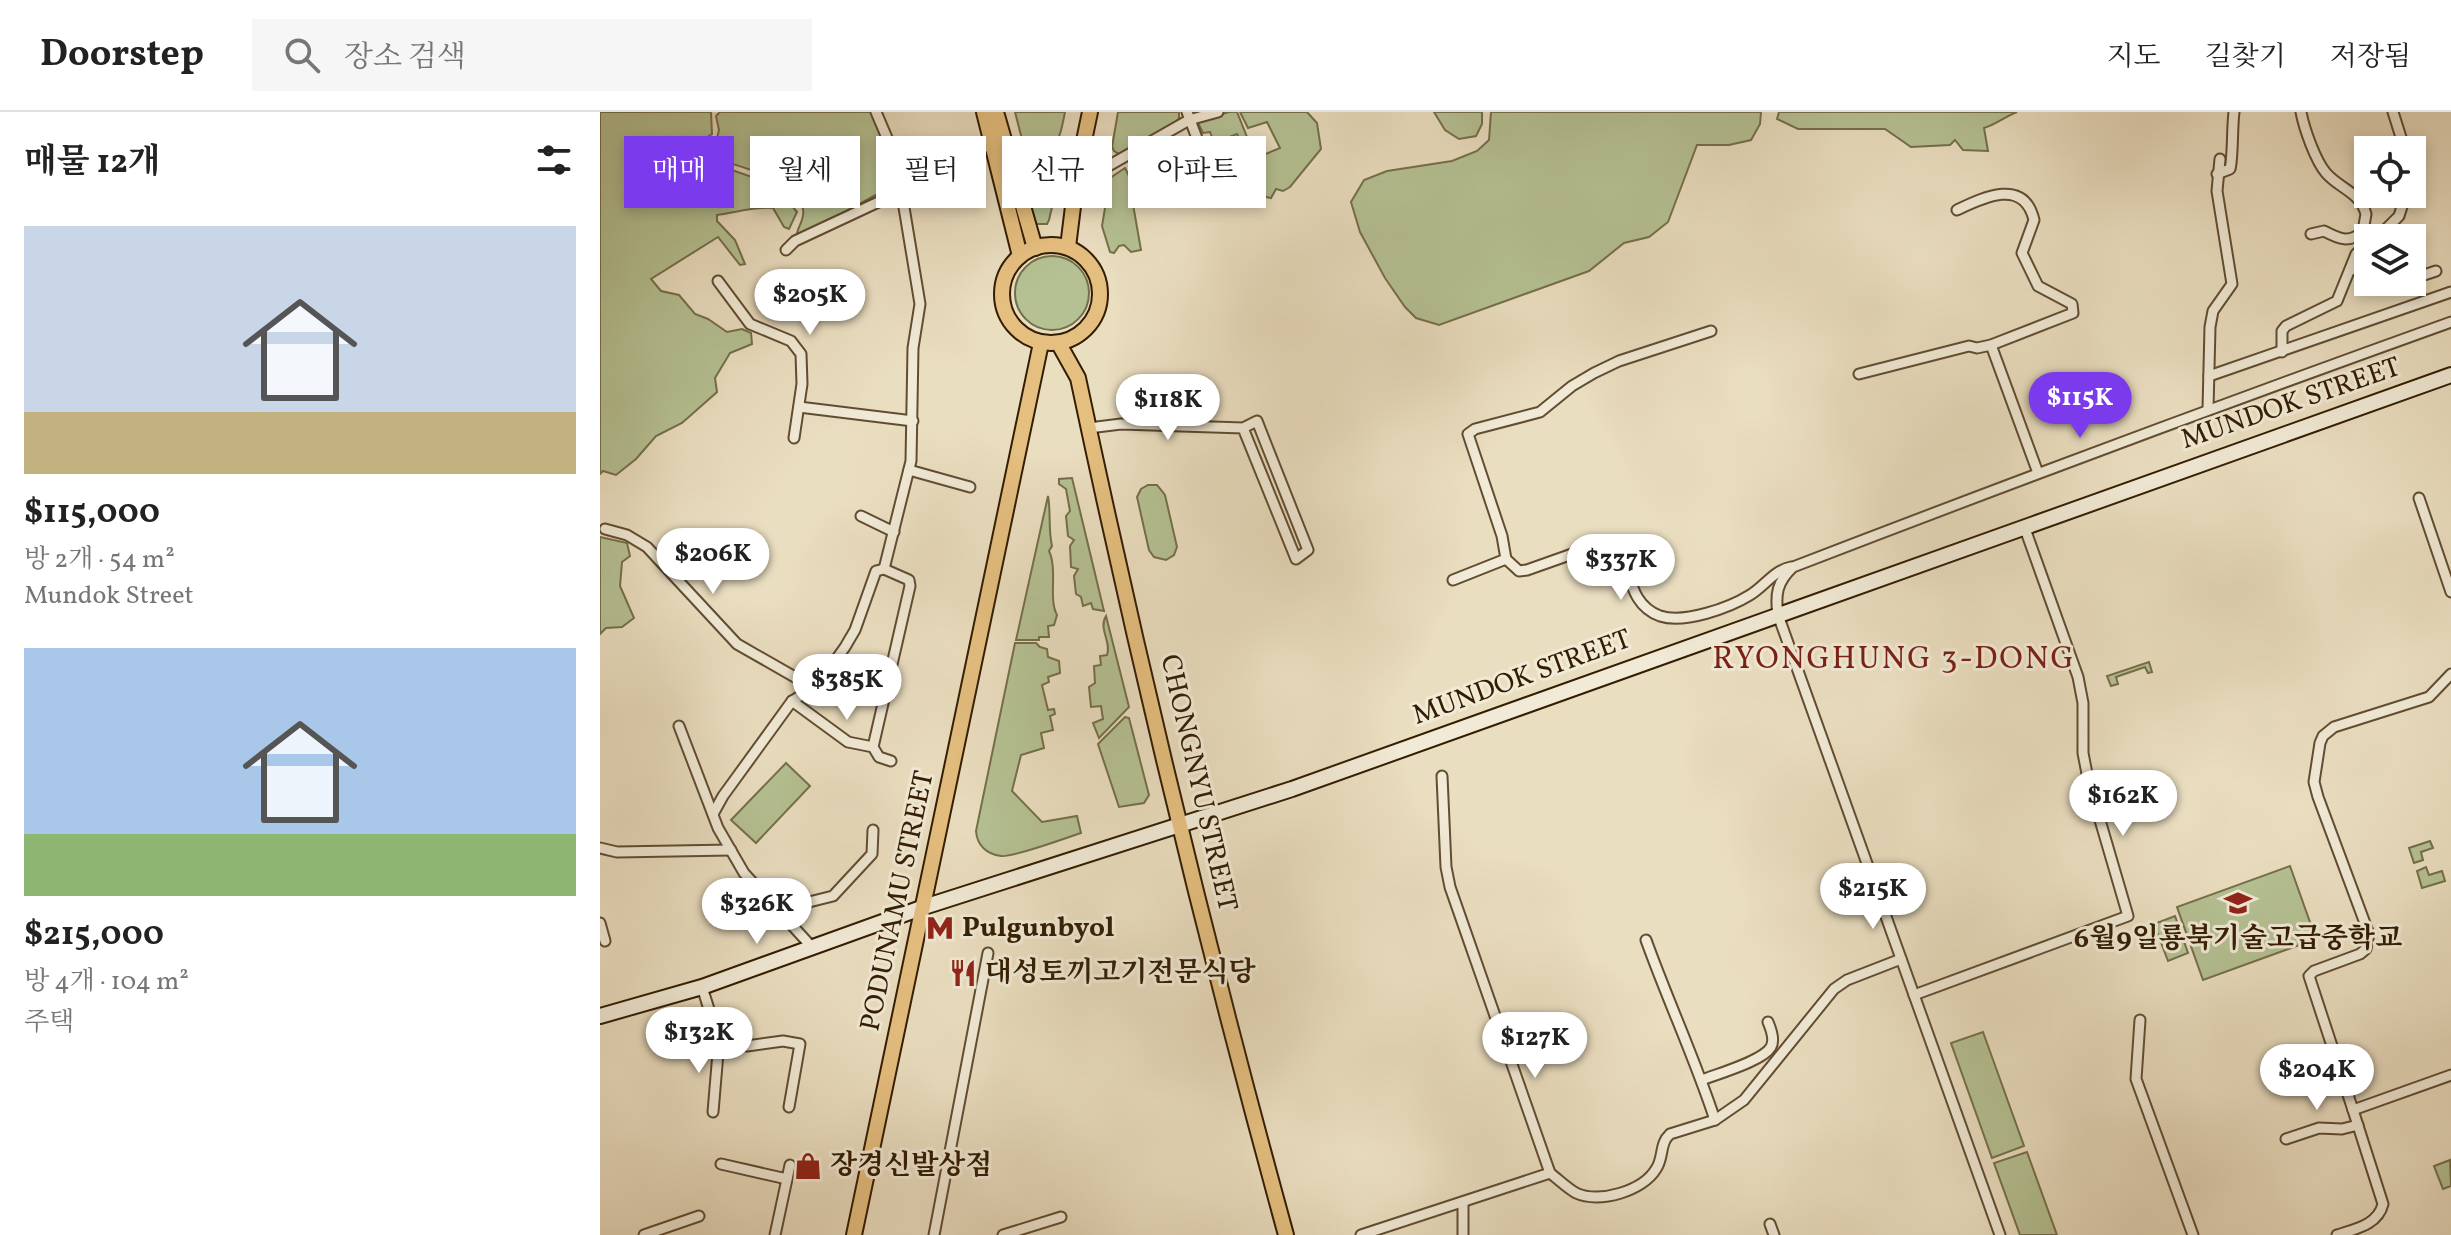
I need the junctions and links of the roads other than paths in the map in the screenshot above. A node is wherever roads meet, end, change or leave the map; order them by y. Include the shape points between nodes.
1 (876, 112) edge
2 (984, 112) edge
3 (996, 112) edge
4 (1090, 112) edge
5 (1218, 112) edge
6 (2234, 112) edge
7 (2301, 112) edge
8 (2393, 112) edge
9 (1188, 116) edge
10 (886, 136) edge
11 (1085, 136) edge
12 (1196, 136) edge
13 (2401, 136) edge
14 (992, 143) junction
15 (986, 146) edge
16 (2220, 159) dead end
17 (1112, 163) edge
18 (2217, 174) junction
19 (876, 203) edge
20 (905, 208) edge
21 (1073, 208) edge
22 (1957, 210) dead end
23 (2311, 234) dead end
24 (1068, 247) junction
25 (1035, 248) junction
26 (786, 250) dead end
27 (1020, 256) junction
28 (2354, 262) edge
29 (2351, 268) junction
30 (2354, 269) edge
31 (2436, 271) dead end
32 (2426, 274) edge
33 (718, 281) dead end
34 (2451, 292) edge
35 (2451, 322) edge
36 (1711, 331) dead end
37 (1041, 343) junction
38 (1059, 344) junction
39 (1991, 345) junction
40 (2282, 352) junction
41 (1859, 374) dead end
42 (2451, 375) edge
43 (2209, 376) junction
44 (799, 407) junction
45 (2208, 409) junction
46 (913, 421) junction
47 (1089, 428) junction
48 (1243, 428) junction
49 (794, 438) dead end
50 (909, 470) junction
51 (2038, 473) junction
52 (970, 487) dead end
53 (2419, 498) dead end
54 (861, 516) dead end
55 (2024, 526) junction
56 (605, 529) dead end
57 (894, 532) junction
58 (1506, 559) junction
59 (1793, 567) junction
60 (884, 569) junction
61 (1453, 580) dead end
62 (2451, 592) edge
63 (1778, 615) junction
64 (2451, 674) edge
65 (814, 688) junction
66 (792, 701) junction
67 (679, 726) dead end
68 (873, 747) junction
69 (891, 761) dead end
70 (1442, 776) dead end
71 (713, 814) junction
72 (1181, 826) junction
73 (873, 830) dead end
74 (600, 848) edge
75 (731, 850) junction
76 (924, 907) junction
77 (789, 922) junction
78 (600, 923) edge
79 (1646, 940) dead end
80 (605, 941) dead end
81 (811, 946) junction
82 (988, 953) dead end
83 (1901, 959) junction
84 (702, 987) junction
85 (1914, 995) junction
86 (600, 1016) edge
87 (2140, 1020) dead end
88 (1768, 1022) dead end
89 (719, 1041) junction
90 (2451, 1075) edge
91 (1702, 1080) junction
92 (789, 1107) dead end
93 (2353, 1110) junction
94 (713, 1112) dead end
95 (1715, 1120) junction
96 (2358, 1125) junction
97 (2286, 1139) dead end
98 (721, 1164) dead end
99 (790, 1165) dead end
100 (1550, 1173) junction
101 (787, 1179) junction
102 (1463, 1202) junction
103 (699, 1216) dead end
104 (1061, 1217) dead end
105 (1770, 1224) dead end
106 (644, 1235) edge
107 (775, 1235) edge
108 (854, 1235) edge
109 (934, 1235) edge
110 (1003, 1235) edge
111 (1286, 1235) edge
112 (1361, 1235) edge
113 (1463, 1235) edge
114 (1774, 1235) edge
115 (2000, 1235) edge
116 (2193, 1235) edge
117 (2337, 1235) edge

1 - 10 street
2 - 14 main road
3 - 25 main road
4 - 11 main road
5 - 9 street
6 - 18 street via 2232,164
7 - 23 street via 2326,173 2355,194 2366,214 2363,231 2350,239 2324,231
8 - 13 street
9 - 12 street
9 - 17 street
14 - 15 street
14 - 27 main road
16 - 18 street
18 - 43 street via 2232,284 2213,311
19 - 26 street
20 - 46 street via 920,304 913,348
21 - 24 main road
22 - 39 street via 1994,194 2027,204 2034,220 2022,253 2035,282 2074,308 2073,313
24 - 25 main road
24 - 38 main road via 1093,267 1101,299 1088,328
25 - 27 main road
27 - 37 main road via 1004,280 1004,310 1021,334
28 - 29 street
29 - 30 street
29 - 40 street via 2334,304 2286,326
31 - 32 street
33 - 44 street via 750,324 797,347 802,363
34 - 40 street
35 - 45 street
36 - 58 street via 1619,361 1572,386 1540,412 1468,434
37 - 38 main road
37 - 76 main road, PODUNAMU STREET
38 - 47 main road, CHONGNYU STREET via 1078,378
39 - 41 street
39 - 51 street
40 - 43 street
42 - 55 main road, MUNDOK STREET
43 - 45 street
44 - 46 street
44 - 49 street
45 - 51 street
46 - 50 street
47 - 48 street
47 - 72 main road, CHONGNYU STREET
48 - 48 street via 1257,421 1308,550 1296,559
50 - 52 street
50 - 57 street
51 - 59 street
53 - 62 street
54 - 57 street
55 - 63 main road, MUNDOK STREET
55 - 85 street via 2078,677 2088,779 2128,916
56 - 65 street via 647,547 737,644
57 - 60 street
58 - 59 street via 1519,571 1527,570 1609,541 1618,549 1636,597 1655,614 1682,619 1749,595 1775,573
58 - 61 street
59 - 63 street via 1779,582
60 - 65 street via 876,571 855,630
60 - 68 street via 909,580 910,586
63 - 72 main road, MUNDOK STREET
63 - 83 street
64 - 93 street via 2429,697 2334,727 2323,736 2314,769 2318,797 2369,934 2360,954 2309,976
65 - 66 street
66 - 68 street via 848,742
66 - 71 street
67 - 71 street
68 - 69 street via 879,757
70 - 100 street via 1450,887
71 - 75 street
72 - 76 main road, MUNDOK STREET
72 - 111 main road, CHONGNYU STREET
73 - 77 street via 872,854 833,896 809,902
74 - 75 street
75 - 77 street via 744,873
76 - 81 main road, MUNDOK STREET
76 - 108 main road, PODUNAMU STREET
77 - 81 street
78 - 80 street
79 - 91 street
81 - 84 main road, MUNDOK STREET
82 - 109 street
83 - 85 street
83 - 95 street via 1834,989 1744,1100
84 - 86 main road, MUNDOK STREET
84 - 89 street
85 - 115 street
87 - 116 street via 2136,1079
88 - 91 street via 1773,1041 1762,1056
89 - 92 street via 800,1044
89 - 94 street
90 - 93 street
91 - 95 street
93 - 96 street
95 - 100 street via 1670,1134 1655,1172 1608,1196 1575,1193
96 - 97 street via 2319,1128
96 - 117 street via 2383,1204 2376,1218
98 - 101 street
99 - 101 street
100 - 102 street
101 - 107 street
102 - 112 street
102 - 113 street
103 - 106 street
104 - 110 street
105 - 114 street

